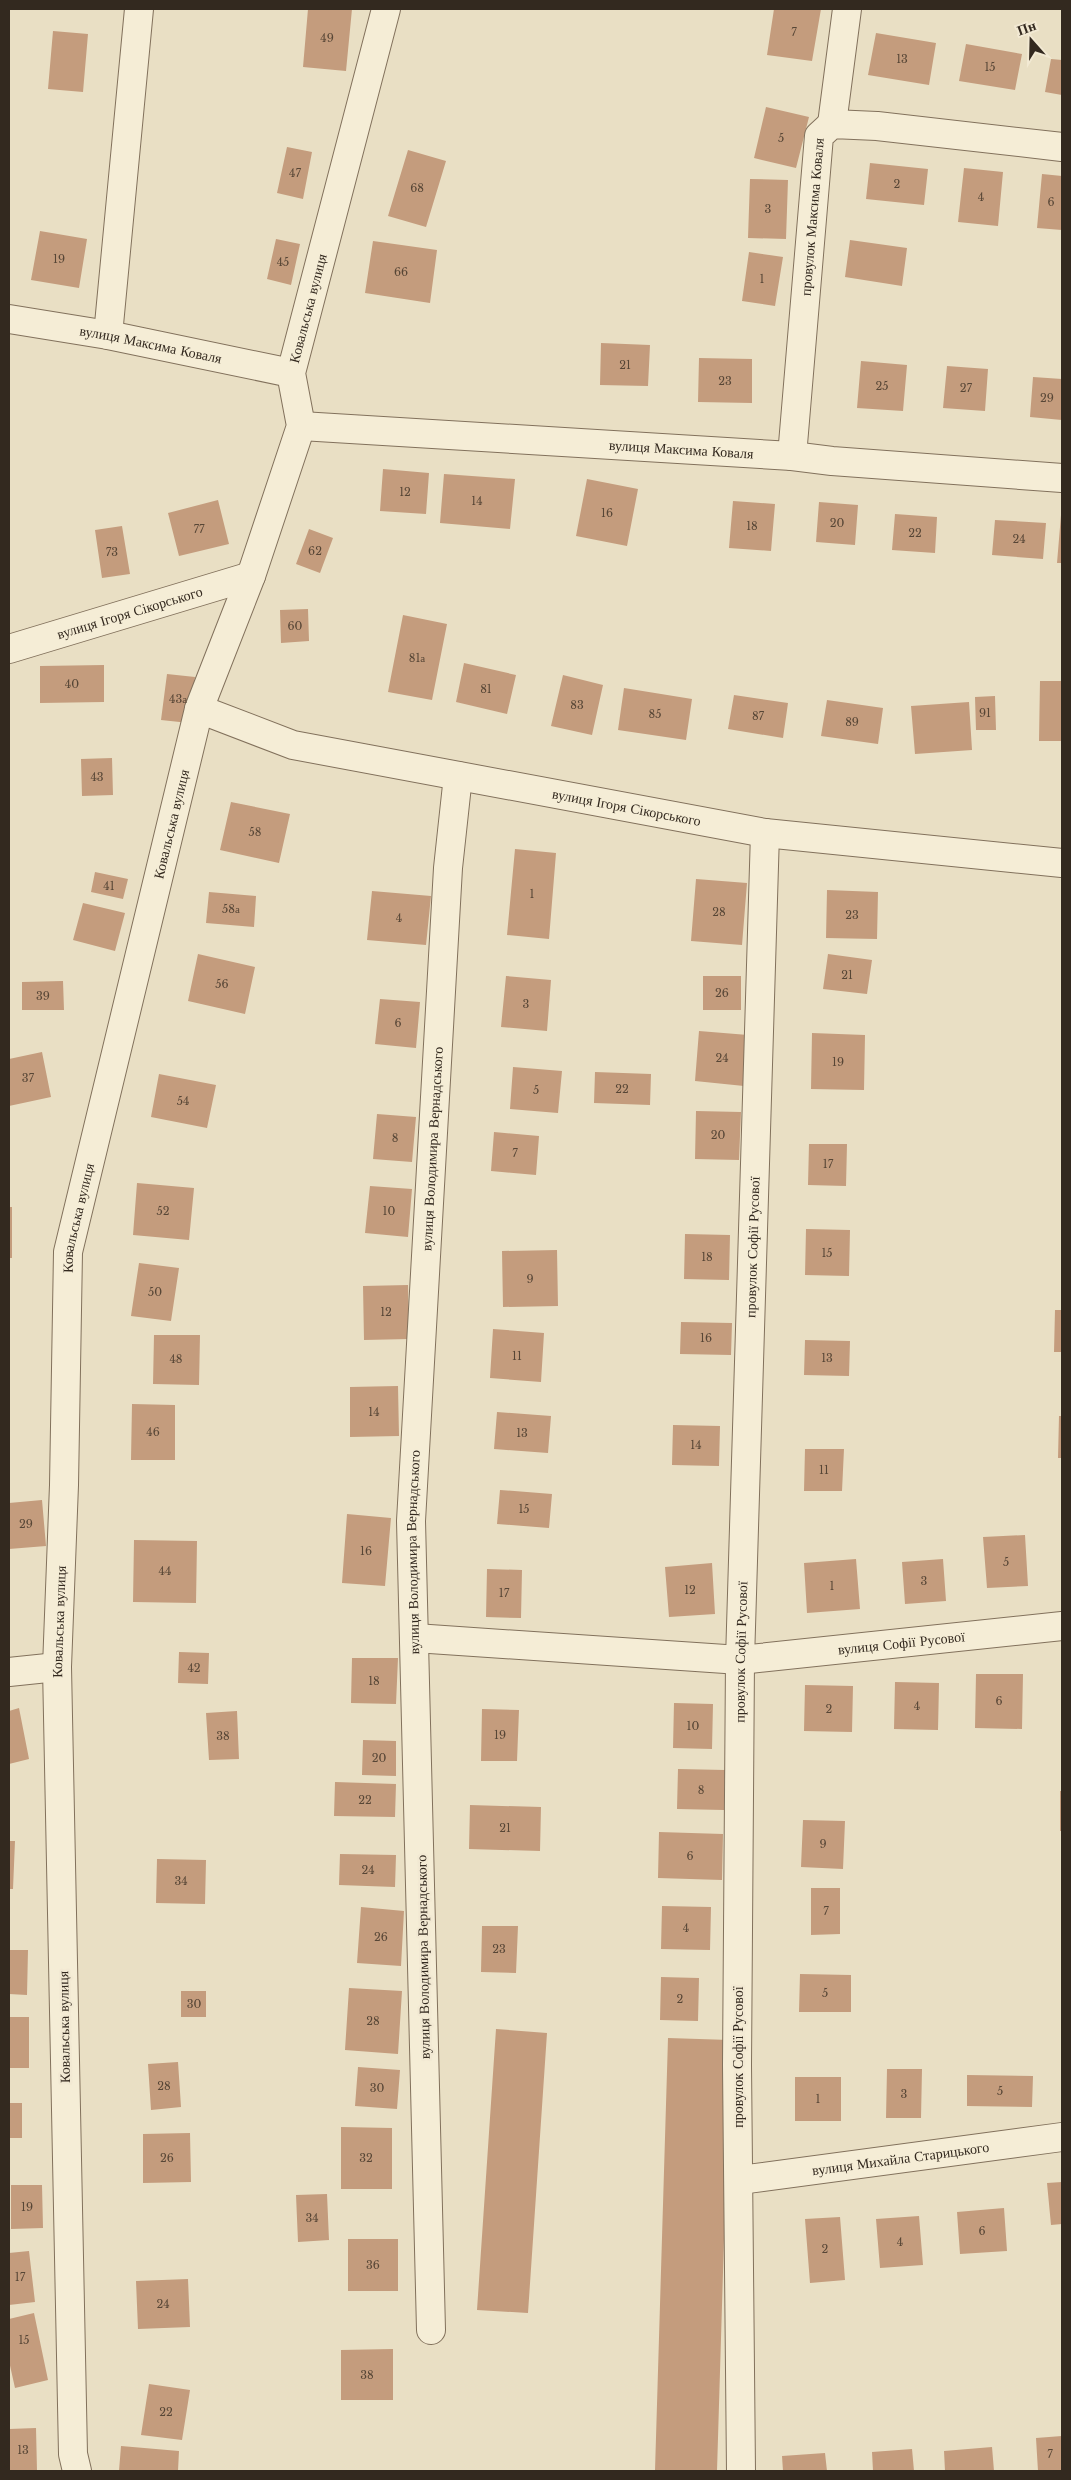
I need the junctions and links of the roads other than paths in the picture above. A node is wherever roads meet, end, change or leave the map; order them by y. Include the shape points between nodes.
1 (138, 9) edge
2 (386, 9) edge
3 (847, 9) edge
4 (832, 124) junction
5 (1062, 147) edge
6 (9, 319) edge
7 (108, 336) junction
8 (291, 372) junction
9 (301, 426) junction
10 (792, 456) junction
11 (1062, 478) edge
12 (251, 576) junction
13 (9, 649) edge
14 (198, 709) junction
15 (458, 776) junction
16 (765, 833) junction
17 (1062, 863) edge
18 (1062, 1626) edge
19 (415, 1638) junction
20 (740, 1660) junction
21 (57, 1667) junction
22 (9, 1672) edge
23 (1062, 2137) edge
24 (740, 2180) junction
25 (431, 2330) dead end
26 (77, 2471) edge
27 (741, 2471) edge

1 - 7 street
2 - 8 street, Ковальська вулиця
3 - 4 street
4 - 5 street, провулок Максима Коваля
4 - 10 street, провулок Максима Коваля via 819,136
6 - 7 street, вулиця Максима Коваля
7 - 8 street, вулиця Максима Коваля
8 - 9 street, Ковальська вулиця
9 - 10 street, вулиця Максима Коваля
9 - 12 street, Ковальська вулиця
10 - 11 street, вулиця Максима Коваля
12 - 13 street, вулиця Ігоря Сікорського
12 - 14 street, Ковальська вулиця
14 - 15 street, вулиця Ігоря Сікорського via 293,745
14 - 21 street, Ковальська вулиця via 68,1252
15 - 16 street, вулиця Ігоря Сікорського
15 - 19 street, вулиця Володимира Вернадського via 448,868 411,1522
16 - 17 street, вулиця Ігоря Сікорського
16 - 20 street, провулок Софії Русової
18 - 20 street, вулиця Софії Русової
19 - 20 street, вулиця Софії Русової
19 - 25 street, вулиця Володимира Вернадського
20 - 24 street, провулок Софії Русової via 737,2065
21 - 22 street
21 - 26 street, Ковальська вулиця via 73,2444
23 - 24 street, вулиця Михайла Старицького
24 - 27 street, провулок Софії Русової

